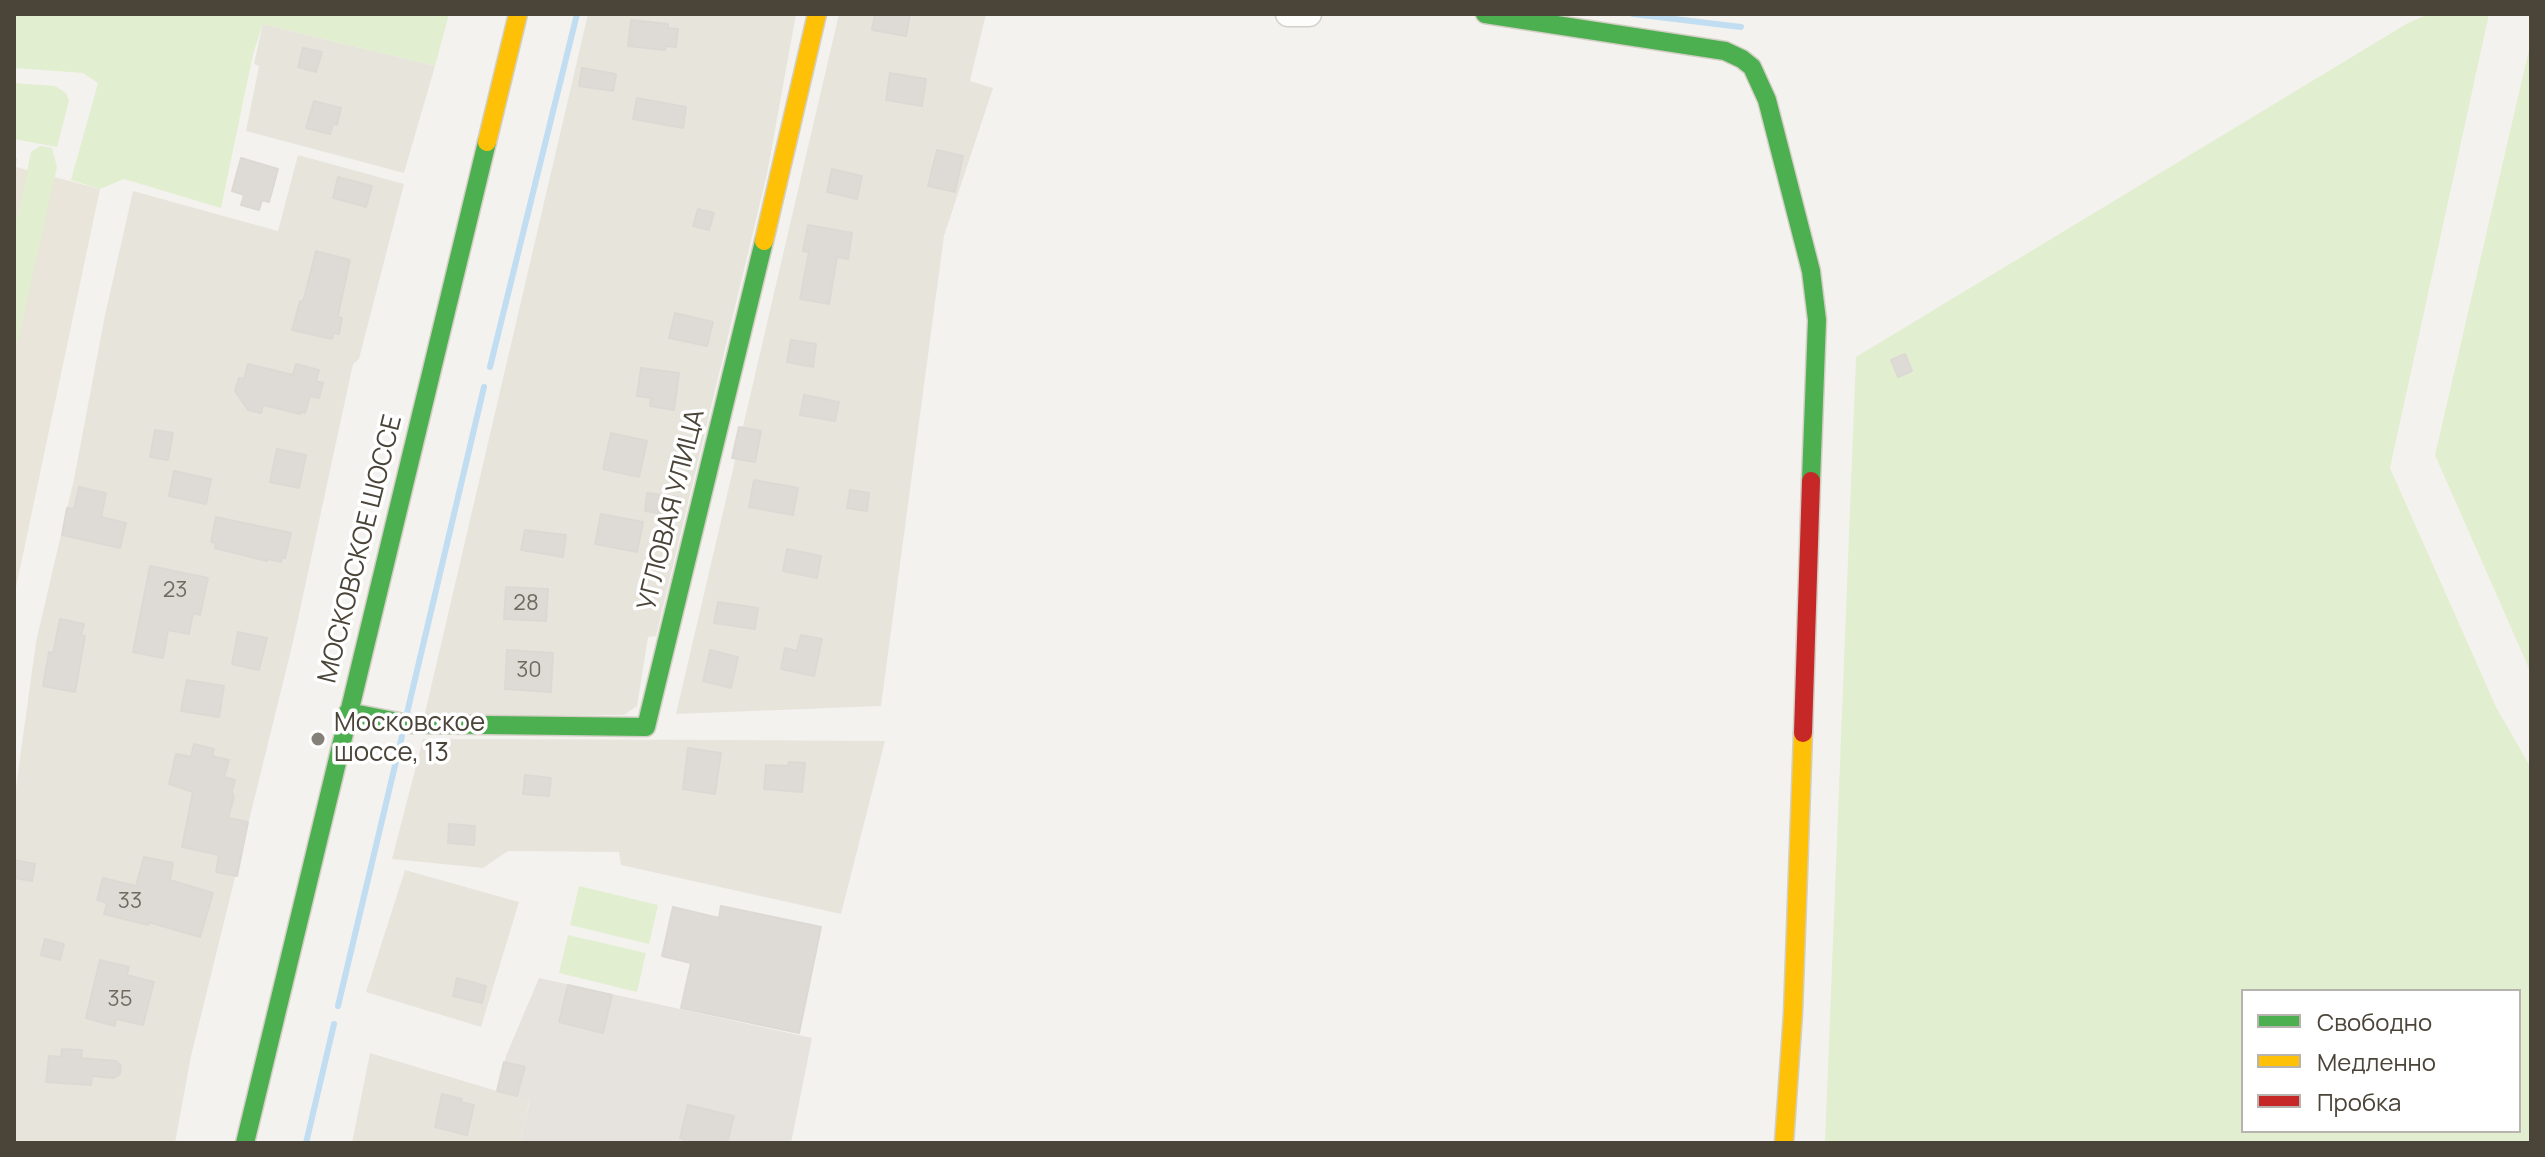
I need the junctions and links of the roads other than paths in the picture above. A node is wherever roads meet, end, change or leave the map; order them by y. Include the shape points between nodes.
1 (518, 14) edge
2 (817, 14) edge
3 (1288, 14) edge
4 (1309, 14) edge
5 (1485, 14) edge
6 (348, 712) junction
7 (245, 1143) edge
8 (1784, 1143) edge

1 - 6 street, МОСКОВСКОЕ ШОССЕ
2 - 6 street, УГЛОВАЯ УЛИЦА via 646,727 409,724
3 - 4 street
5 - 8 street via 1725,51 1752,67 1767,100 1811,271 1817,320
6 - 7 street, МОСКОВСКОЕ ШОССЕ

